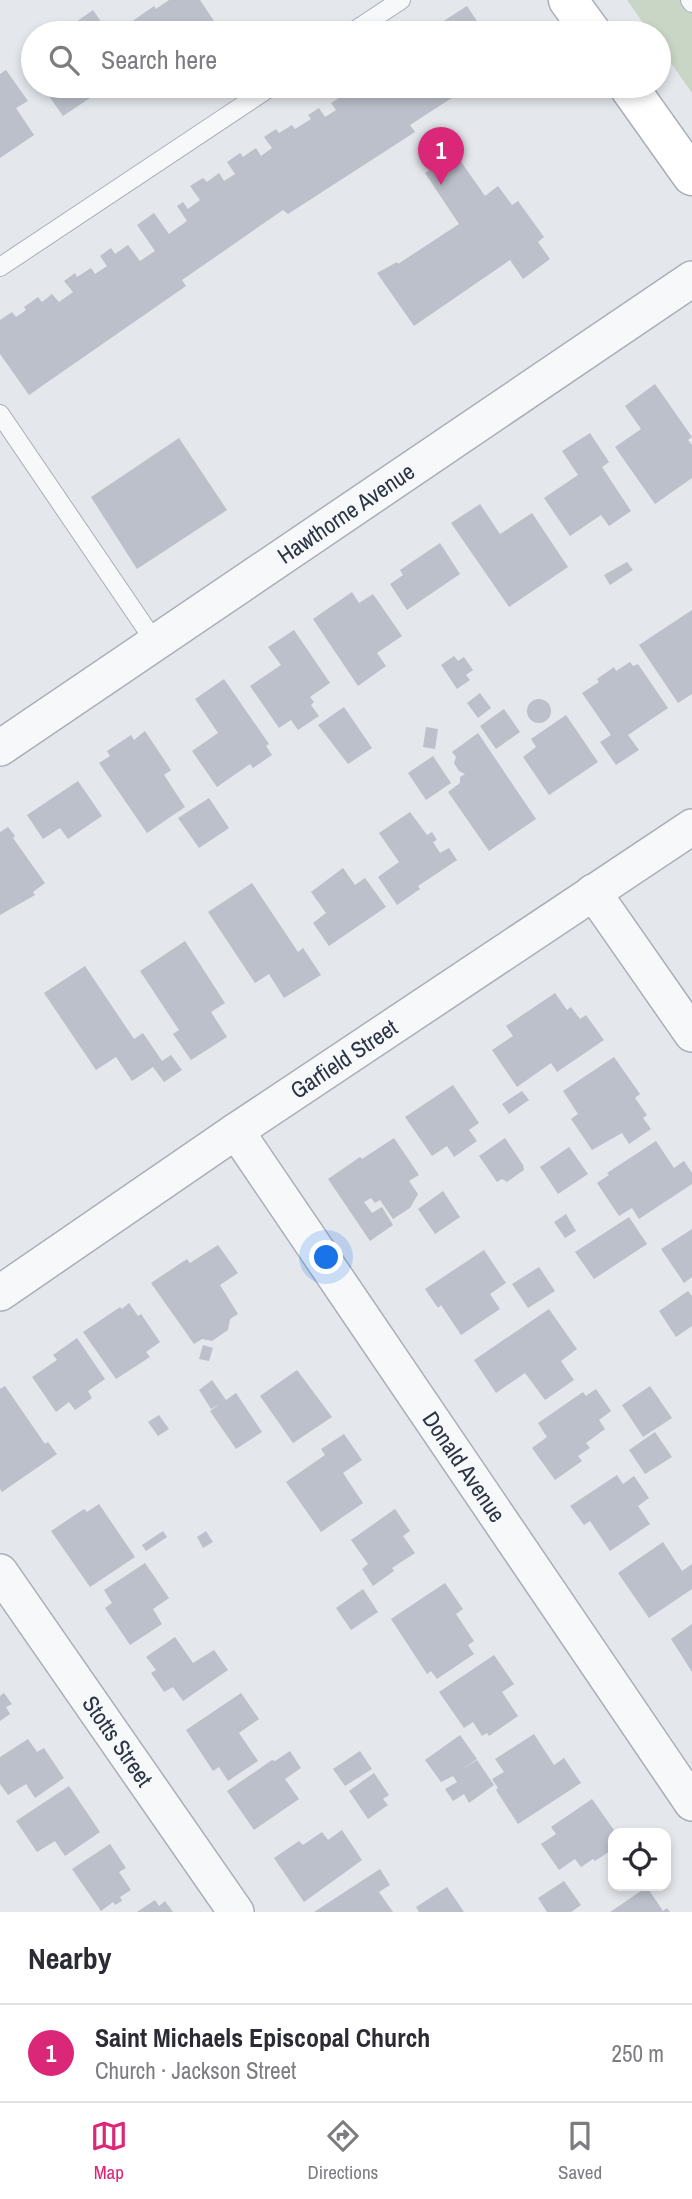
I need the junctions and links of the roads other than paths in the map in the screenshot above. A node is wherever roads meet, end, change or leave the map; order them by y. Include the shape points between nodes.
1 (401, 0) edge
2 (568, 0) edge
3 (369, 21) edge
4 (583, 21) edge
5 (254, 98) edge
6 (636, 98) edge
7 (692, 177) edge
8 (0, 267) edge
9 (692, 279) edge
10 (0, 414) edge
11 (155, 642) junction
12 (0, 748) edge
13 (692, 827) edge
14 (593, 892) junction
15 (692, 1034) edge
16 (236, 1131) junction
17 (0, 1293) edge
18 (0, 1572) edge
19 (692, 1804) edge
20 (236, 1912) edge

1 - 3 lane
2 - 4 main road
5 - 8 lane
6 - 7 main road
9 - 11 street, Hawthorne Avenue
10 - 11 lane
11 - 12 street, Hawthorne Avenue
13 - 14 street, Garfield Street
14 - 15 street
14 - 16 street, Garfield Street
16 - 17 street, Garfield Street
16 - 19 street, Donald Avenue
18 - 20 street, Stotts Street

